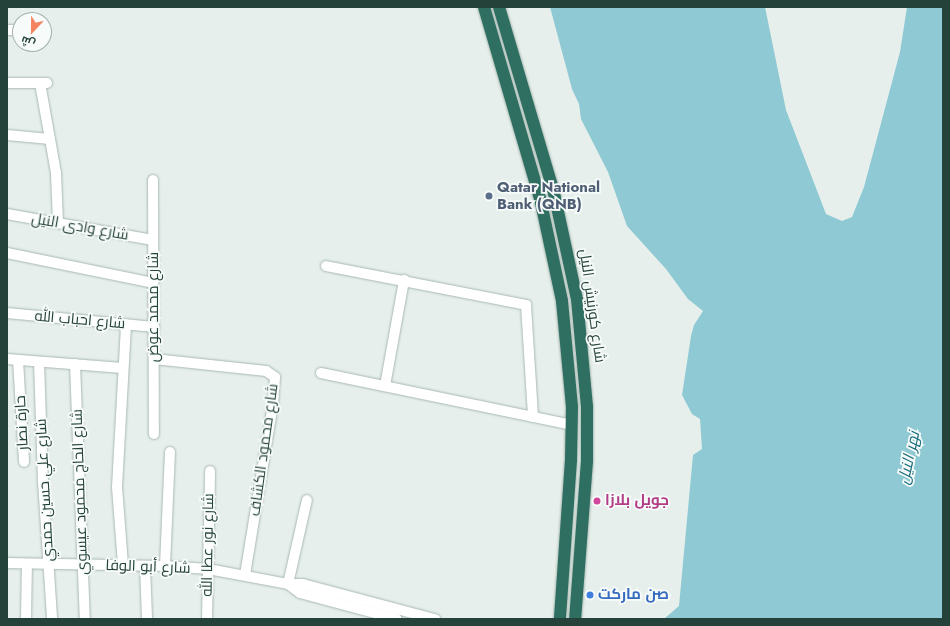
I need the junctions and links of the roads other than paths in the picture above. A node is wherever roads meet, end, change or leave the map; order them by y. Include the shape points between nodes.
1 (484, 7) edge
2 (499, 7) edge
3 (7, 83) edge
4 (7, 135) edge
5 (50, 139) junction
6 (153, 180) dead end
7 (7, 214) edge
8 (58, 223) junction
9 (153, 240) junction
10 (7, 253) edge
11 (326, 266) dead end
12 (404, 280) junction
13 (153, 283) junction
14 (7, 313) edge
15 (126, 324) junction
16 (154, 327) junction
17 (7, 359) edge
18 (154, 359) junction
19 (18, 360) junction
20 (39, 362) junction
21 (75, 364) junction
22 (124, 368) junction
23 (321, 373) dead end
24 (385, 386) junction
25 (533, 417) junction
26 (572, 425) junction
27 (154, 434) dead end
28 (170, 452) dead end
29 (24, 462) dead end
30 (210, 471) dead end
31 (307, 500) dead end
32 (7, 563) edge
33 (26, 564) junction
34 (49, 564) junction
35 (83, 565) junction
36 (123, 565) junction
37 (144, 566) junction
38 (165, 566) junction
39 (208, 569) junction
40 (246, 575) junction
41 (288, 584) junction
42 (26, 619) edge
43 (52, 619) edge
44 (85, 619) edge
45 (147, 619) edge
46 (207, 619) edge
47 (397, 619) edge
48 (435, 619) edge
49 (560, 619) edge
50 (575, 619) edge

1 - 26 highway, شارع كورنيش النيل via 552,250 567,347
2 - 50 highway, شارع كورنيش النيل via 554,193 577,299 587,407 587,461
3 - 5 street via 43,83
4 - 5 street
5 - 8 street via 56,173
6 - 9 street, شارع محمد عوض
7 - 8 street, شارع وادى النيل
8 - 9 street, شارع وادى النيل
9 - 13 street, شارع محمد عوض
10 - 13 street
11 - 12 street
12 - 24 street
12 - 25 street via 526,305
13 - 16 street, شارع محمد عوض
14 - 15 street, شارع احباب الله
15 - 16 street, شارع احباب الله
15 - 22 street, شارع محمد عوض
16 - 18 street, شارع محمد عوض
17 - 19 street
18 - 27 street, شارع محمد عوض
18 - 40 street, شارع محمود الكشاف via 266,371 275,378
19 - 20 street
19 - 29 street, حارة نصار
20 - 21 street
20 - 34 street, شارع علي حسين حمدي
21 - 22 street
21 - 35 street, شارع الحاج محمود عيسوي
22 - 36 street, شارع محمد عوض via 117,487
23 - 24 street
24 - 25 street
25 - 26 street
26 - 49 highway, شارع كورنيش النيل
28 - 38 street
30 - 39 street, شارع نور عطا الله
31 - 41 street
32 - 33 street, شارع أبو الوفا
33 - 34 street, شارع أبو الوفا
33 - 42 street
34 - 35 street, شارع أبو الوفا
34 - 43 street, شارع علي حسين حمدي
35 - 36 street, شارع أبو الوفا
35 - 44 street, شارع الحاج محمود عيسوي
36 - 37 street, شارع أبو الوفا
37 - 38 street, شارع أبو الوفا
37 - 45 street
38 - 39 street, شارع أبو الوفا
39 - 40 street, شارع أبو الوفا
39 - 46 street, شارع نور عطا الله
40 - 41 street, شارع أبو الوفا
41 - 47 street, شارع أبو الوفا via 300,593
41 - 48 street, شارع أبو الوفا via 303,584

